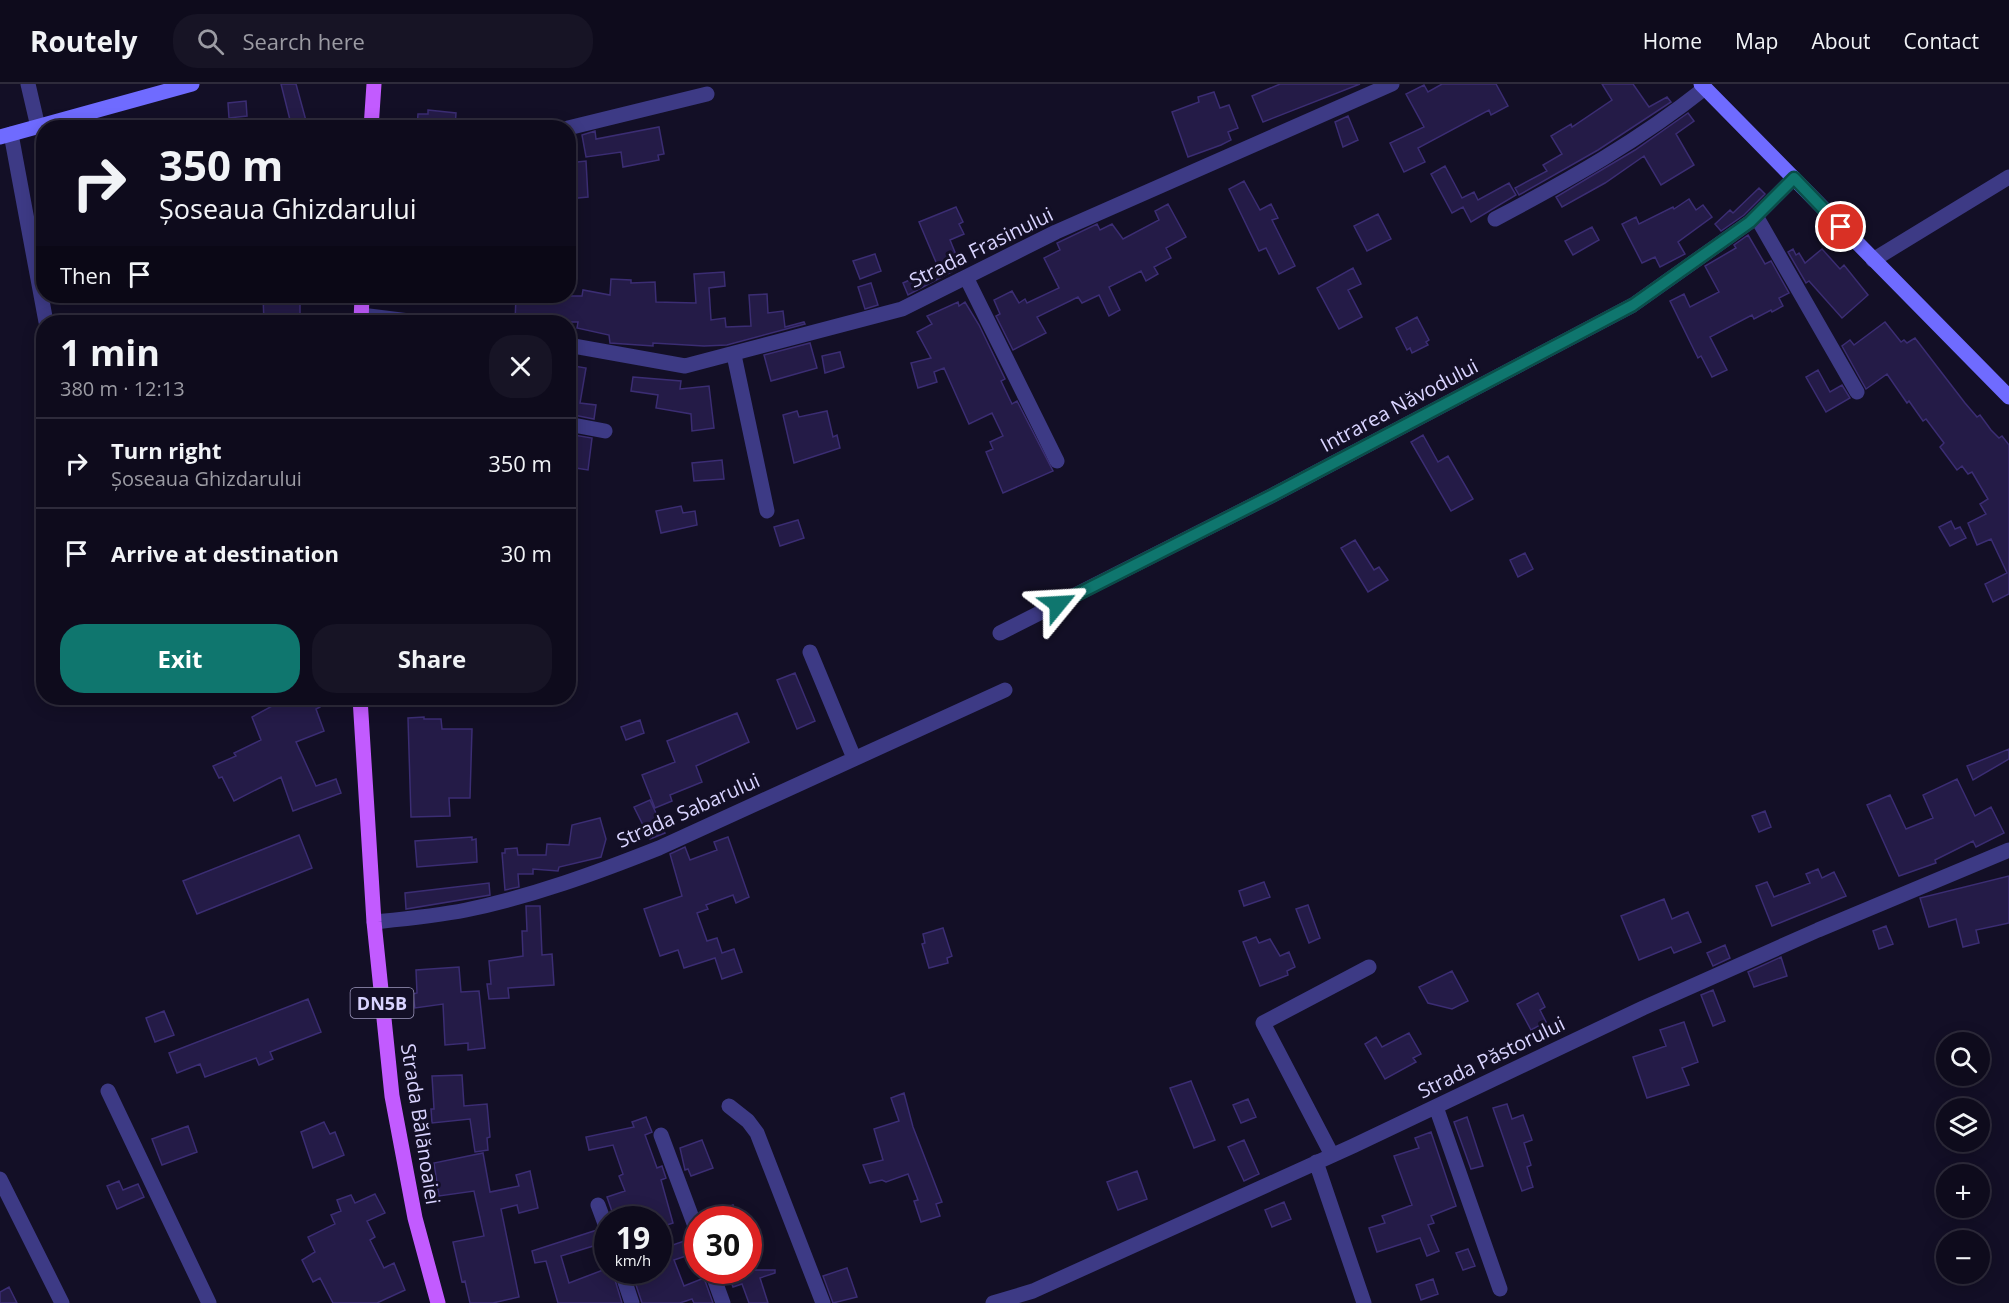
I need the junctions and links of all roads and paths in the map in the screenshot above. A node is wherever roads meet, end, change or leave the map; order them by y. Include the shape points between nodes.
1 (28, 84) edge
2 (192, 84) edge
3 (374, 84) edge
4 (1392, 84) edge
5 (1703, 86) edge
6 (707, 94) dead end
7 (36, 120) edge
8 (63, 120) edge
9 (372, 120) edge
10 (576, 126) edge
11 (36, 127) edge
12 (5, 135) edge
13 (2009, 177) edge
14 (1794, 178) junction
15 (1756, 216) junction
16 (1495, 219) dead end
17 (1873, 260) junction
18 (36, 276) edge
19 (966, 277) junction
20 (576, 346) edge
21 (734, 355) junction
22 (1857, 392) dead end
23 (2009, 397) edge
24 (576, 426) edge
25 (605, 431) dead end
26 (1057, 461) dead end
27 (767, 511) dead end
28 (999, 633) dead end
29 (810, 652) dead end
30 (1005, 690) dead end
31 (360, 705) edge
32 (854, 758) junction
33 (2009, 850) edge
34 (374, 922) junction
35 (1369, 967) dead end
36 (108, 1090) dead end
37 (729, 1106) dead end
38 (1436, 1107) junction
39 (661, 1135) dead end
40 (1332, 1155) junction
41 (1316, 1162) junction
42 (0, 1179) edge
43 (688, 1206) edge
44 (626, 1284) edge
45 (716, 1284) edge
46 (1500, 1289) dead end
47 (62, 1303) edge
48 (209, 1303) edge
49 (438, 1303) edge
50 (632, 1303) edge
51 (723, 1303) edge
52 (823, 1303) edge
53 (993, 1303) edge
54 (1364, 1303) edge

1 - 7 street
2 - 8 main road
3 - 9 main road
4 - 19 street, Strada Frasinului via 1228,154
5 - 14 main road
5 - 16 street via 1673,113 1592,167
6 - 10 street
11 - 12 main road
12 - 18 street
13 - 17 street
14 - 15 street, Intrarea Năvodului
14 - 17 main road
15 - 22 street
15 - 28 street, Intrarea Năvodului via 1719,246 1598,325
17 - 23 main road
19 - 21 street, Strada Frasinului via 902,309
19 - 26 street
20 - 21 street, Strada Frasinului via 685,366
21 - 27 street
24 - 25 street
29 - 32 street
30 - 32 street, Strada Sabarului
31 - 34 main road, Strada Bălănoaiei / DN5B
32 - 34 street, Strada Sabarului via 659,848 568,882 463,910
33 - 38 street, Strada Păstorului via 1818,930 1540,1055
34 - 49 main road, Strada Bălănoaiei / DN5B via 396,1122 415,1218
35 - 40 street via 1263,1023
36 - 48 street
37 - 52 street via 757,1133
38 - 40 street, Strada Păstorului
38 - 46 street
39 - 43 street
40 - 41 street, Strada Păstorului
41 - 53 street, Strada Păstorului via 1033,1291
41 - 54 street
42 - 47 street
44 - 50 street
45 - 51 street

